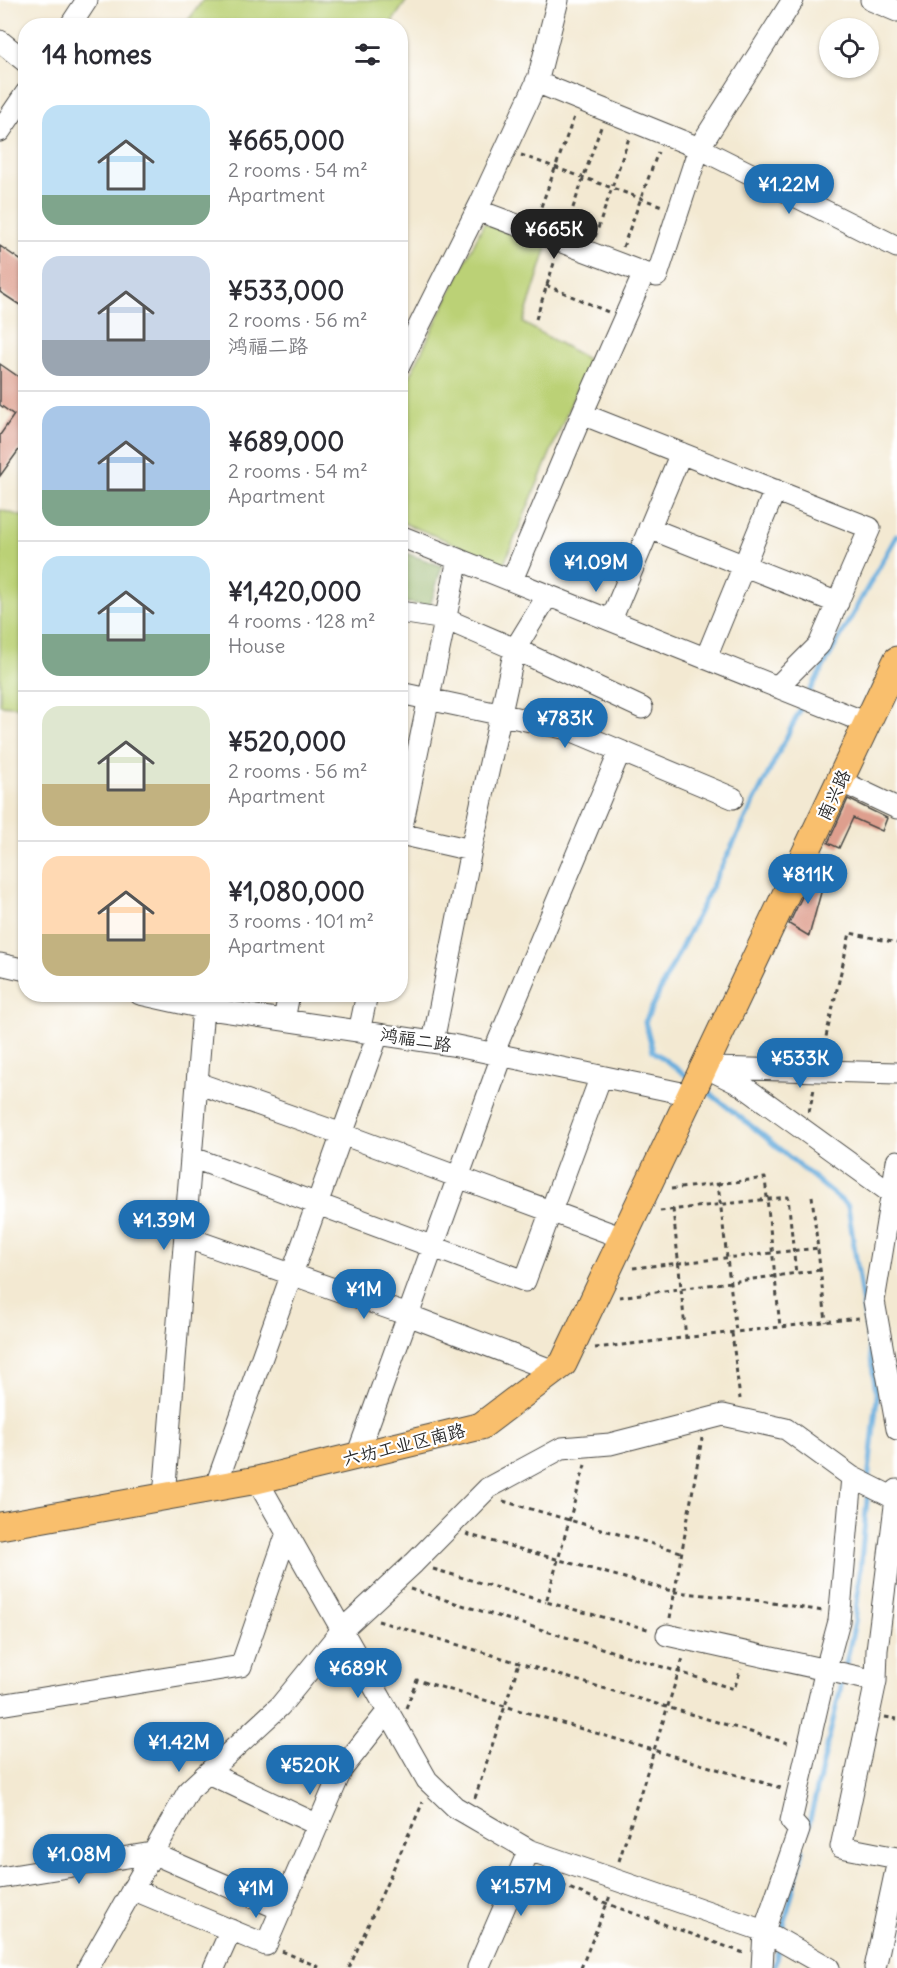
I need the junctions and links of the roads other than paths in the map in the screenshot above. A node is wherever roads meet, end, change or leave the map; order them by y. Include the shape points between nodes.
1 (87, 0) edge
2 (558, 0) edge
3 (871, 0) edge
4 (790, 1) edge
5 (897, 11) edge
6 (75, 18) edge
7 (0, 41) edge
8 (18, 56) edge
9 (536, 82) junction
10 (18, 105) edge
11 (0, 131) edge
12 (699, 148) junction
13 (477, 210) junction
14 (897, 247) edge
15 (644, 273) junction
16 (408, 348) edge
17 (582, 414) junction
18 (681, 453) junction
19 (775, 490) junction
20 (649, 528) junction
21 (408, 539) edge
22 (458, 559) junction
23 (744, 566) junction
24 (512, 580) junction
25 (548, 595) junction
26 (838, 603) junction
27 (408, 613) edge
28 (445, 619) junction
29 (611, 620) junction
30 (515, 649) junction
31 (706, 658) junction
32 (897, 660) edge
33 (777, 687) junction
34 (408, 695) edge
35 (429, 699) junction
36 (642, 708) dead end
37 (501, 715) junction
38 (867, 723) junction
39 (620, 751) junction
40 (840, 781) junction
41 (733, 798) dead end
42 (408, 801) edge
43 (897, 808) edge
44 (408, 836) edge
45 (471, 850) junction
46 (0, 964) edge
47 (18, 968) edge
48 (205, 1002) edge
49 (209, 1002) edge
50 (287, 1002) edge
51 (367, 1002) edge
52 (284, 1020) junction
53 (369, 1033) junction
54 (433, 1042) junction
55 (498, 1055) junction
56 (897, 1072) edge
57 (601, 1076) junction
58 (697, 1082) junction
59 (197, 1083) junction
60 (342, 1134) junction
61 (191, 1157) junction
62 (897, 1161) edge
63 (458, 1176) junction
64 (891, 1193) junction
65 (317, 1205) junction
66 (551, 1211) junction
67 (892, 1219) edge
68 (185, 1237) junction
69 (623, 1238) junction
70 (433, 1247) junction
71 (292, 1274) junction
72 (408, 1315) junction
73 (562, 1361) junction
74 (897, 1429) edge
75 (357, 1456) junction
76 (852, 1477) junction
77 (257, 1480) junction
78 (215, 1488) junction
79 (896, 1494) edge
80 (164, 1497) junction
81 (0, 1526) edge
82 (287, 1533) junction
83 (342, 1630) junction
84 (667, 1635) road end
85 (887, 1652) edge
86 (826, 1669) junction
87 (876, 1681) junction
88 (0, 1705) edge
89 (393, 1720) junction
90 (208, 1773) junction
91 (318, 1825) junction
92 (152, 1853) junction
93 (897, 1858) edge
94 (525, 1859) junction
95 (897, 1865) edge
96 (0, 1878) edge
97 (132, 1889) junction
98 (282, 1910) junction
99 (231, 1930) junction
100 (764, 1931) junction
101 (762, 1964) edge
102 (88, 1968) edge
103 (214, 1968) edge
104 (478, 1968) edge
105 (829, 1968) edge
106 (875, 1968) edge

1 - 6 street
2 - 9 street
3 - 5 street
4 - 12 street
7 - 8 street
9 - 12 street
9 - 13 street
10 - 11 street
12 - 14 street
12 - 15 street via 657,276
13 - 15 street
13 - 16 street
15 - 17 street
17 - 18 street
17 - 24 street
18 - 19 street
18 - 20 street
19 - 23 street
19 - 26 street via 870,528
20 - 23 street
20 - 29 street
21 - 22 street
22 - 24 street
22 - 28 street
23 - 26 street
23 - 31 street
24 - 25 street
25 - 29 street
25 - 30 street
26 - 33 street via 819,645
27 - 28 street
28 - 30 street
28 - 35 street
29 - 31 street
30 - 36 street
30 - 37 street
31 - 33 street
32 - 38 main road, 南兴路
33 - 38 street
34 - 35 street
35 - 37 street
35 - 42 street
37 - 39 street via 568,729
37 - 45 street
38 - 40 main road, 南兴路
39 - 41 street
39 - 55 street
40 - 43 street
40 - 58 main road, 南兴路
44 - 45 street
45 - 54 street
46 - 47 street
48 - 59 street
49 - 52 street, 鸿福二路
50 - 52 street
51 - 53 street
52 - 53 street, 鸿福二路
53 - 54 street, 鸿福二路
53 - 60 street
54 - 55 street, 鸿福二路
55 - 57 street, 鸿福二路
55 - 63 street
56 - 58 street, 鸿福二路 via 819,1070
57 - 58 street, 鸿福二路
57 - 66 street
58 - 64 street via 743,1086
58 - 69 main road, 六坊工业区南路
59 - 60 street
59 - 61 street
60 - 63 street
60 - 65 street
61 - 65 street
61 - 68 street
62 - 64 street
63 - 66 street
63 - 70 street
64 - 67 street
65 - 70 street
65 - 71 street
66 - 69 street
66 - 70 street via 525,1281
67 - 74 street via 874,1301
68 - 71 street
68 - 80 street
69 - 73 main road, 六坊工业区南路
70 - 72 street
71 - 72 street
71 - 78 street
72 - 73 street
72 - 75 street
73 - 75 main road, 六坊工业区南路 via 481,1426
75 - 77 main road, 六坊工业区南路
76 - 79 street
76 - 83 street via 786,1429 723,1415 610,1444 562,1448 488,1488
76 - 86 street via 840,1613
77 - 78 main road, 六坊工业区南路
77 - 82 street
78 - 80 main road, 六坊工业区南路
79 - 85 street
80 - 81 main road, 六坊工业区南路
82 - 83 street
82 - 88 street via 241,1666
83 - 89 street
83 - 90 street via 280,1706
84 - 86 street
85 - 87 street
86 - 87 street
86 - 100 street via 791,1821 799,1830
87 - 93 street via 841,1847
89 - 91 street via 342,1769
89 - 94 street via 431,1784 455,1807
90 - 91 street
90 - 92 street via 189,1790
91 - 98 street
92 - 96 street
92 - 97 street
92 - 98 street
94 - 100 street via 614,1879
94 - 104 street
95 - 106 street
97 - 99 street
97 - 102 street
98 - 99 street via 266,1945
99 - 103 street
100 - 101 street
100 - 105 street

